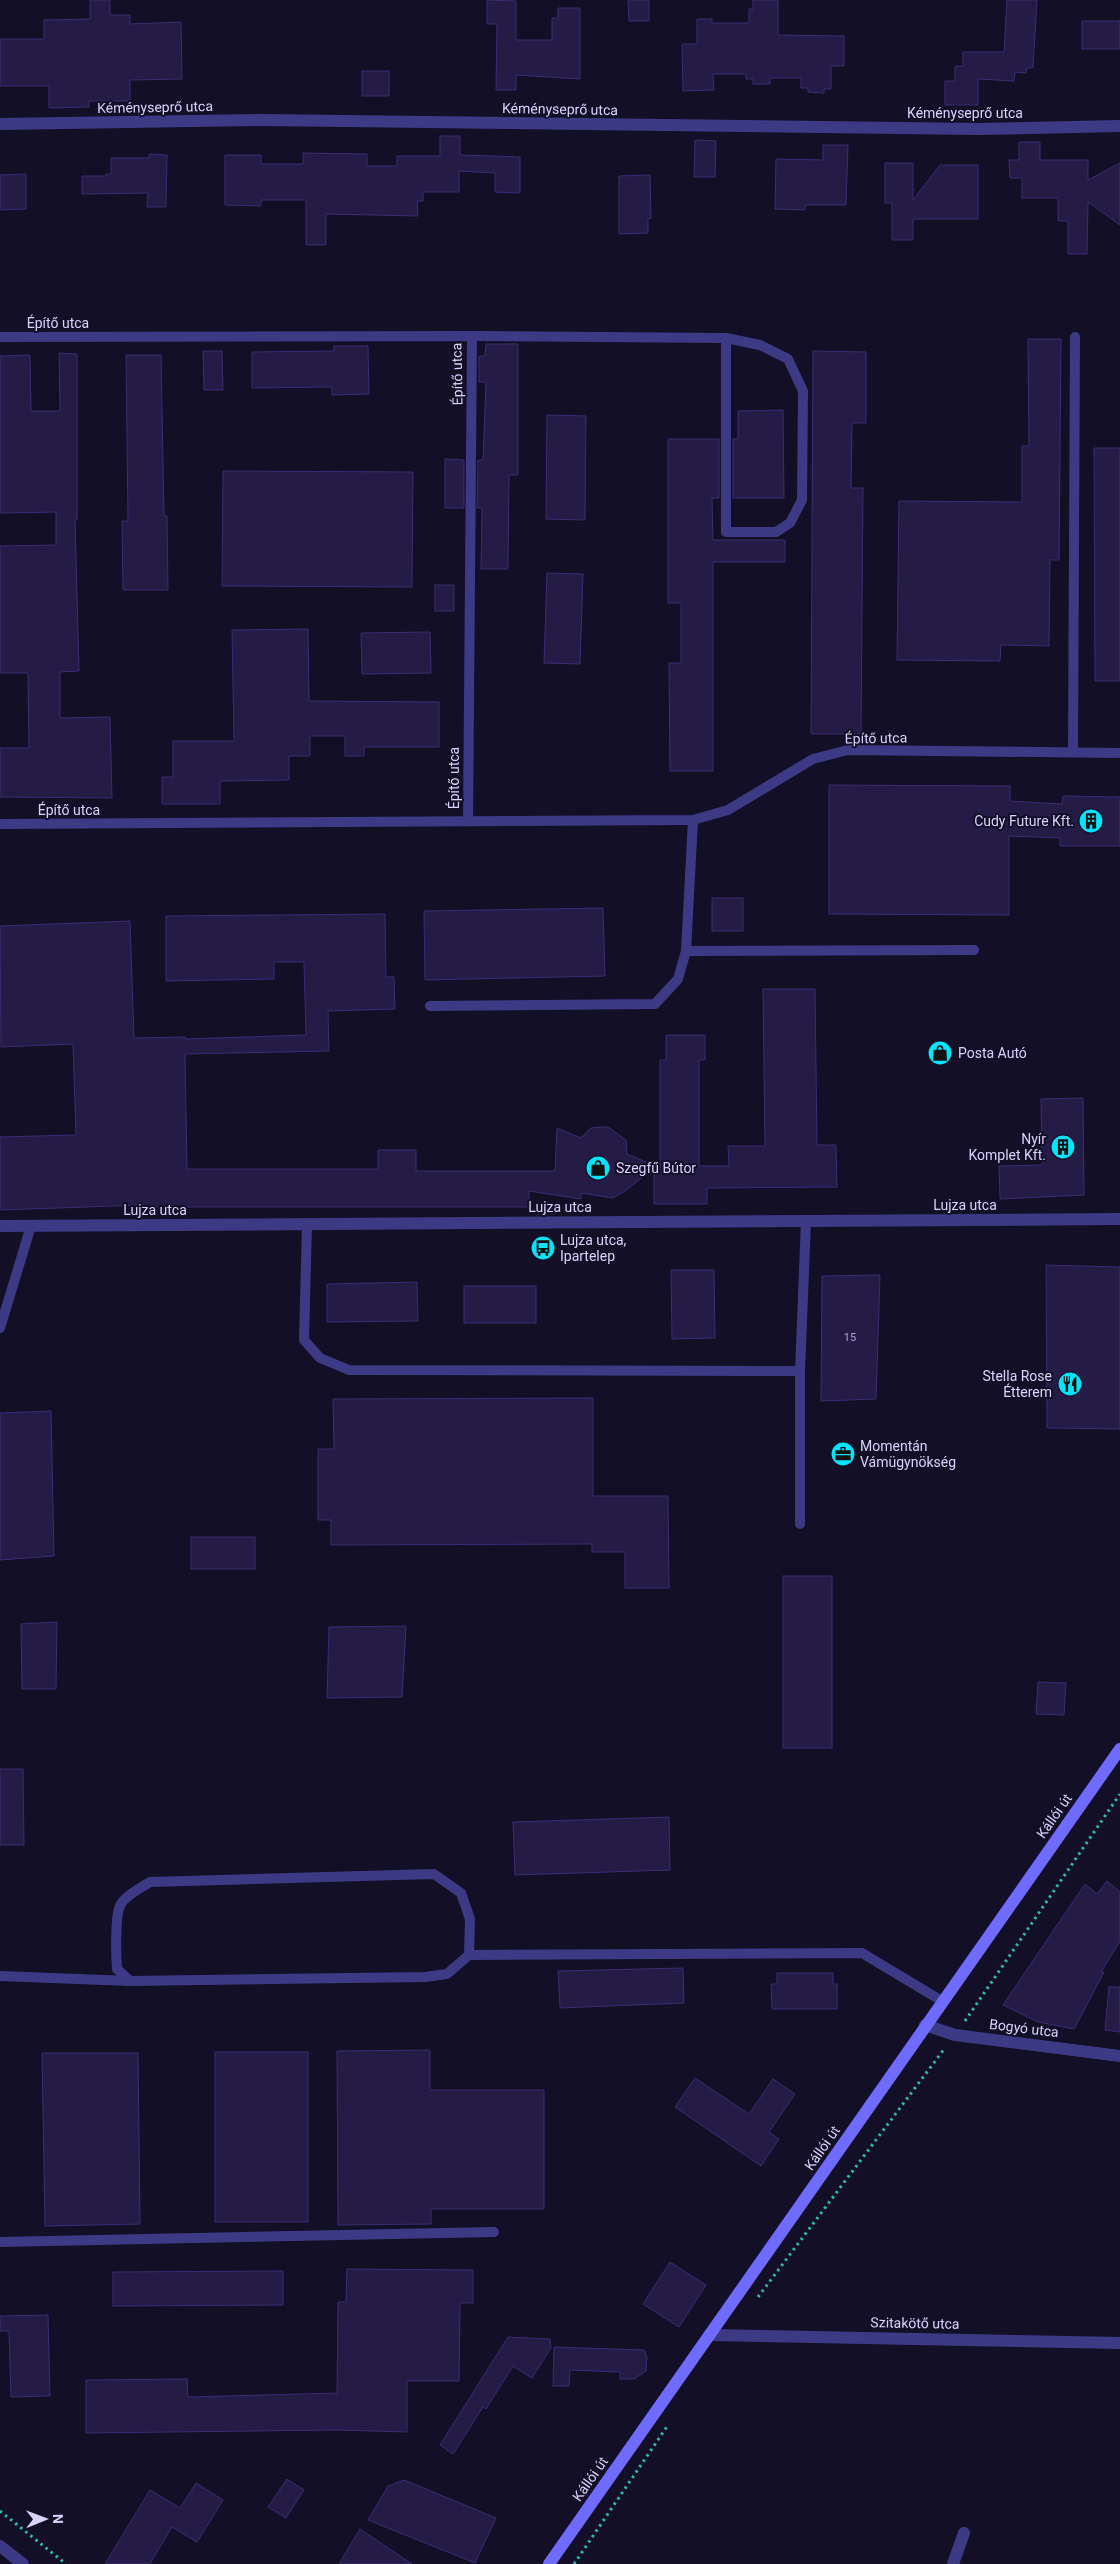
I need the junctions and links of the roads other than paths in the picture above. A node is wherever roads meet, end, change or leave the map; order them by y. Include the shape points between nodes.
1 (0, 124) edge
2 (1120, 126) edge
3 (0, 336) edge
4 (472, 336) junction
5 (1075, 336) dead end
6 (726, 338) junction
7 (1073, 752) junction
8 (1120, 753) edge
9 (693, 820) junction
10 (468, 821) junction
11 (0, 824) edge
12 (974, 950) dead end
13 (686, 951) junction
14 (430, 1006) dead end
15 (1120, 1219) edge
16 (806, 1221) junction
17 (307, 1224) junction
18 (0, 1226) edge
19 (31, 1226) junction
20 (0, 1328) edge
21 (800, 1371) junction
22 (800, 1524) dead end
23 (1120, 1749) edge
24 (469, 1955) junction
25 (0, 1976) edge
26 (130, 1981) junction
27 (942, 2001) junction
28 (926, 2025) junction
29 (1120, 2056) edge
30 (494, 2232) dead end
31 (0, 2242) edge
32 (709, 2335) junction
33 (1120, 2343) edge
34 (964, 2533) dead end
35 (0, 2546) edge
36 (24, 2564) edge
37 (549, 2564) edge
38 (953, 2564) edge

1 - 2 street, Kéményseprő utca via 270,120 979,129
3 - 4 lane, Építő utca
4 - 6 lane
4 - 10 lane, Építő utca
5 - 7 lane
6 - 6 lane via 760,345 788,359 803,391 802,500 790,523 776,532 726,532
7 - 8 lane, Építő utca
7 - 9 lane, Építő utca via 848,750 814,759 728,810
9 - 10 lane, Építő utca
9 - 13 lane
10 - 11 lane, Építő utca
12 - 13 lane
13 - 14 lane via 678,979 655,1004
15 - 16 street, Lujza utca
16 - 17 street, Lujza utca
16 - 21 lane
17 - 19 street, Lujza utca
17 - 21 lane via 304,1340 320,1358 350,1370
18 - 19 street, Lujza utca
19 - 20 lane
21 - 22 lane
23 - 27 main road, Kállói út
24 - 26 lane via 447,1974 424,1977
24 - 26 lane via 470,1920 462,1893 434,1874 150,1882 120,1906 117,1969
24 - 27 lane via 862,1953
25 - 26 lane
27 - 28 main road, Kállói út
28 - 29 street, Bogyó utca via 956,2035
28 - 32 main road, Kállói út
30 - 31 lane
32 - 33 street, Szitakötő utca
32 - 37 main road, Kállói út
34 - 38 street
35 - 36 street

